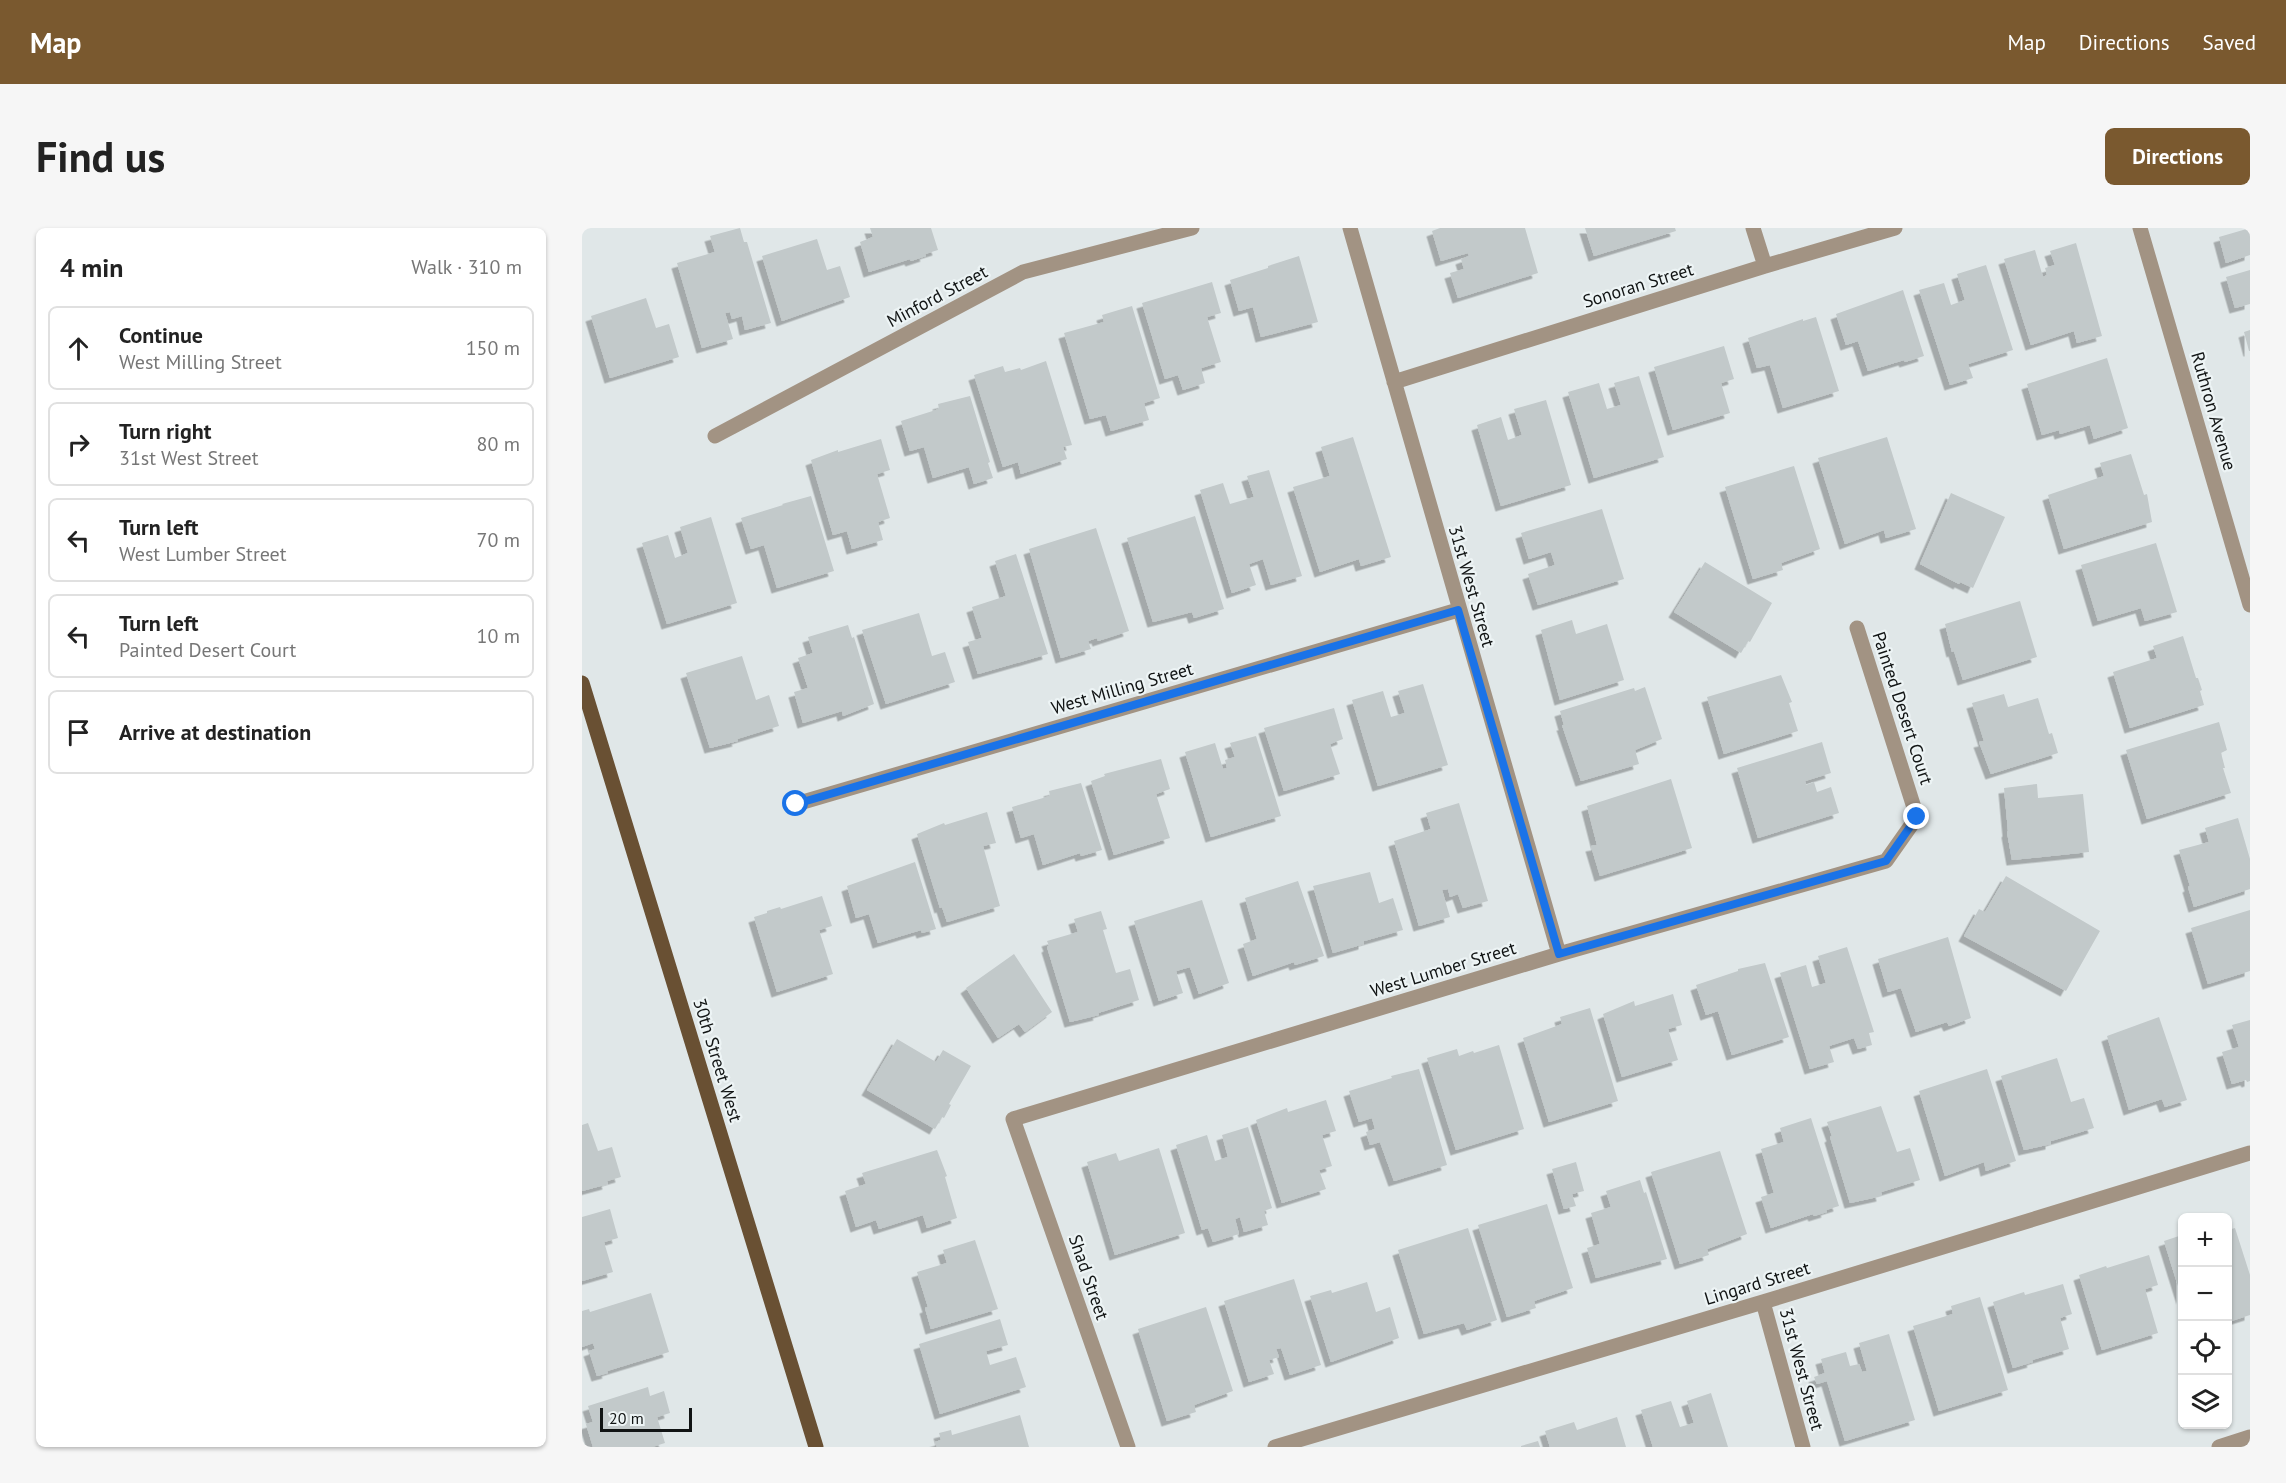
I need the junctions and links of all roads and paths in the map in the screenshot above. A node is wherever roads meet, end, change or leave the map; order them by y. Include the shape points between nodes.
1 (1192, 228) edge
2 (1350, 228) edge
3 (1753, 228) edge
4 (1894, 228) edge
5 (2140, 228) edge
6 (1765, 266) junction
7 (1394, 382) junction
8 (715, 436) dead end
9 (2250, 605) edge
10 (1458, 610) junction
11 (1857, 628) dead end
12 (582, 684) edge
13 (796, 804) dead end
14 (1886, 861) joint
15 (1559, 954) junction
16 (1013, 1119) joint
17 (2250, 1153) edge
18 (1763, 1302) junction
19 (2250, 1437) edge
20 (816, 1447) edge
21 (1128, 1447) edge
22 (1275, 1447) edge
23 (1803, 1447) edge
24 (2219, 1447) edge

1 - 8 street, Minford Street via 1023,272
2 - 7 street, 31st West Street
3 - 6 street
4 - 6 street, Sonoran Street
5 - 9 street, Ruthron Avenue
6 - 7 street, Sonoran Street
7 - 10 street, 31st West Street
10 - 13 street, West Milling Street
10 - 15 street, 31st West Street
11 - 14 street, Painted Desert Court via 1917,817
12 - 20 main road, 30th Street West
14 - 15 street, West Lumber Street
15 - 16 street, West Lumber Street
16 - 21 street, Shad Street
17 - 18 street, Lingard Street
18 - 22 street, Lingard Street
18 - 23 street, 31st West Street
19 - 24 street

